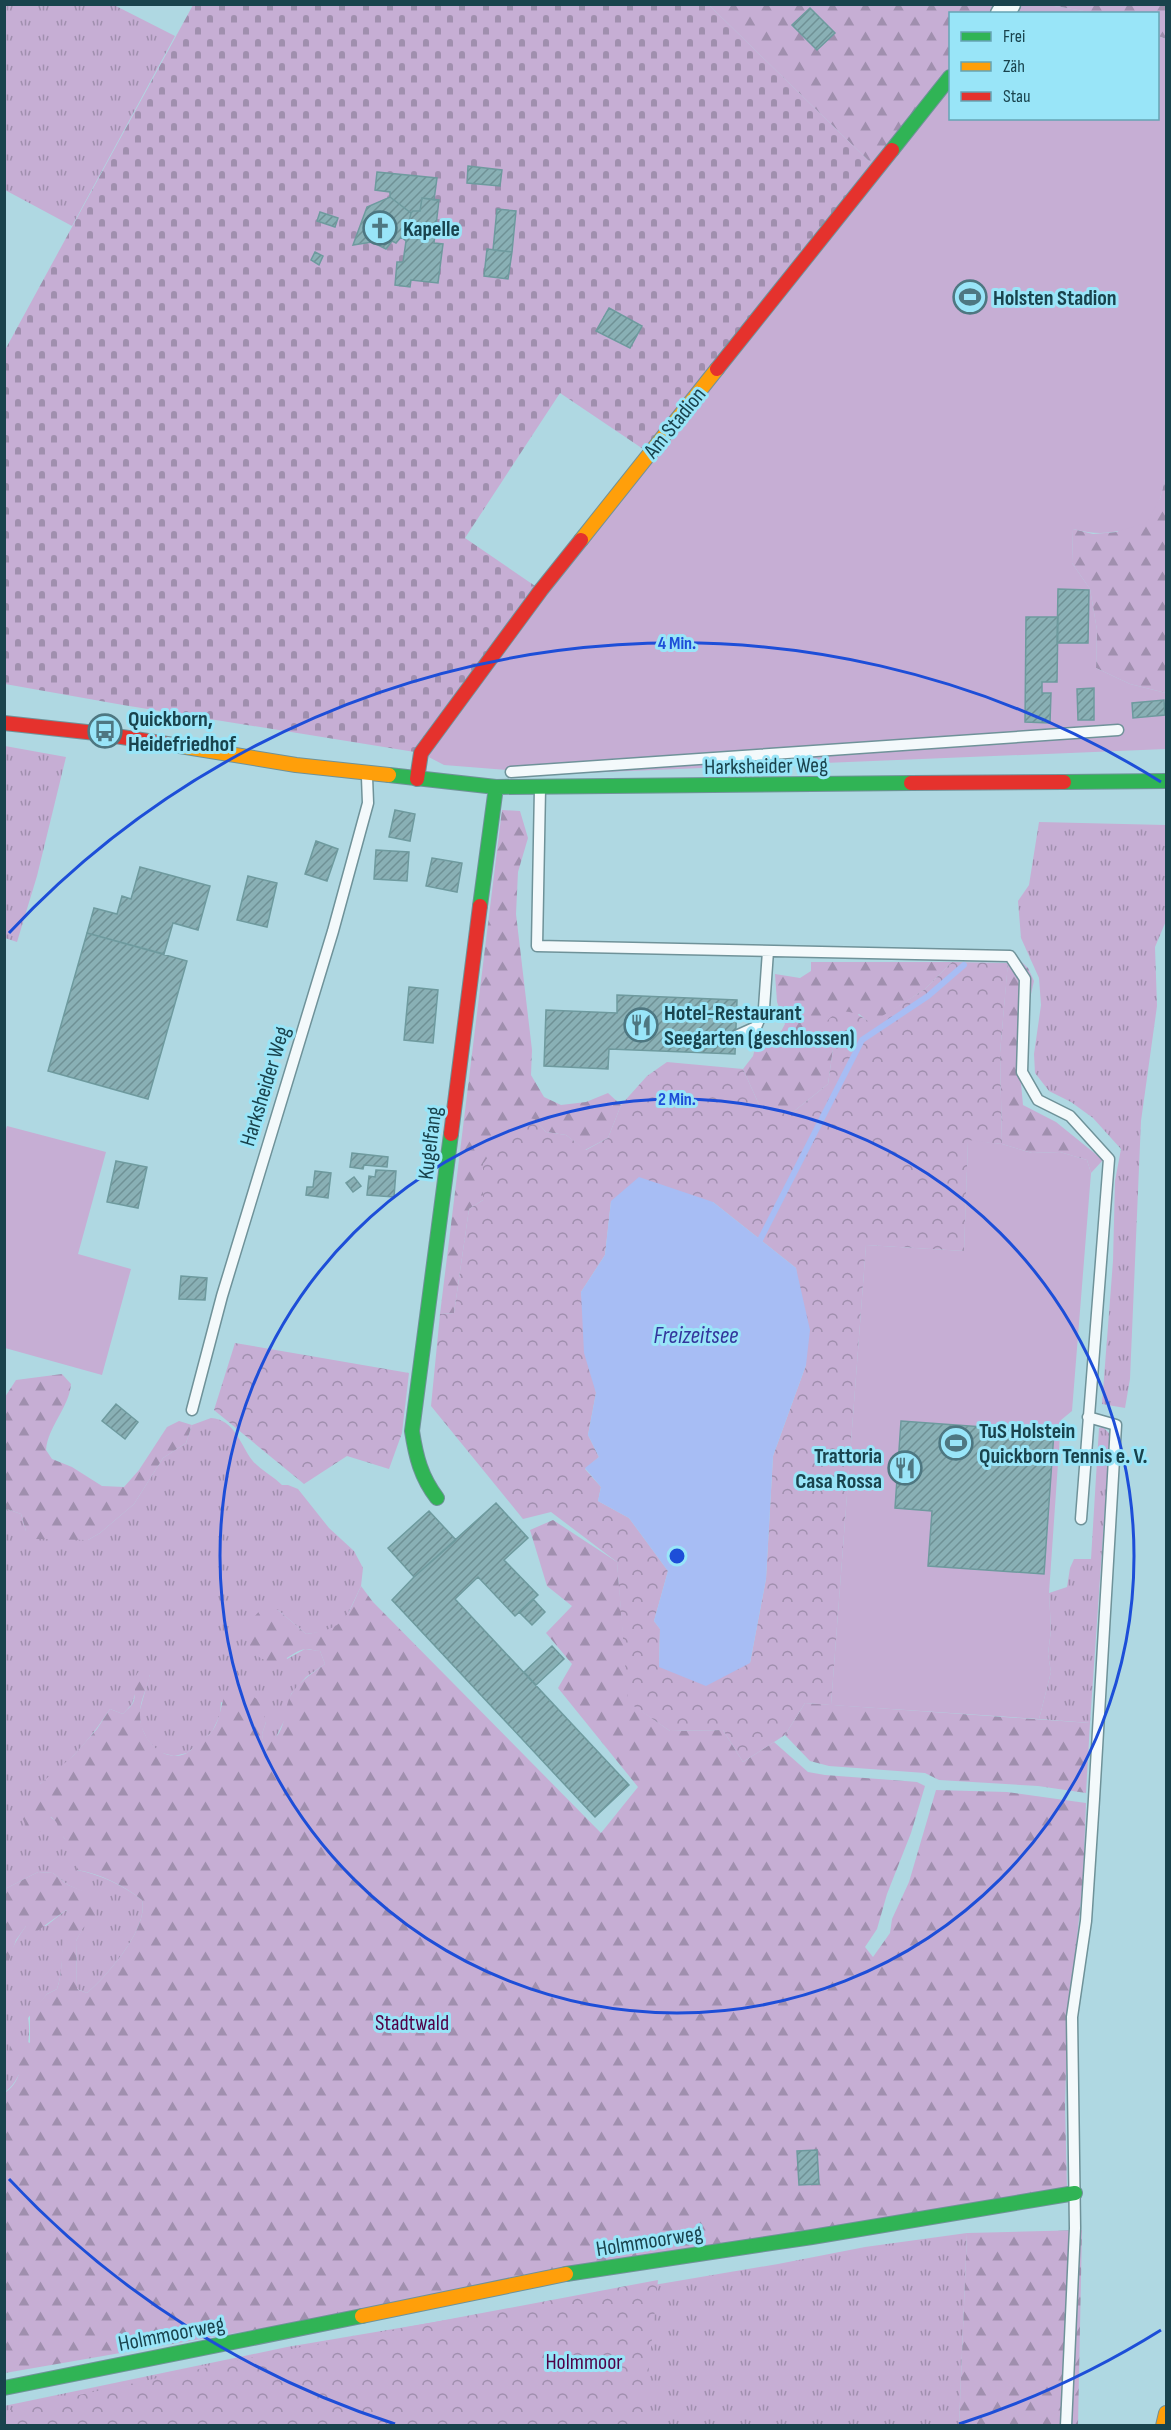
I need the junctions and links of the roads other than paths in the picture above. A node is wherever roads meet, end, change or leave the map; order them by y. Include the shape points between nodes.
1 (949, 80) edge
2 (4, 723) edge
3 (1118, 730) dead end
4 (367, 773) junction
5 (494, 779) junction
6 (423, 780) junction
7 (1167, 781) edge
8 (540, 788) junction
9 (768, 951) junction
10 (736, 1036) dead end
11 (192, 1410) dead end
12 (1089, 1417) junction
13 (437, 1498) dead end
14 (1081, 1519) dead end
15 (1075, 2193) junction
16 (4, 2388) edge
17 (1167, 2413) edge
18 (1066, 2426) edge
19 (1163, 2426) edge

1 - 6 main road, Am Stadion via 541,590 421,753
2 - 4 main road, Harksheider Weg
3 - 5 lane via 555,768
4 - 6 main road, Harksheider Weg
4 - 11 lane, Harksheider Weg via 368,803 336,920 222,1296
5 - 6 main road, Harksheider Weg
5 - 8 main road, Harksheider Weg
5 - 13 main road, Kugelfang via 412,1431 423,1482
7 - 8 main road, Harksheider Weg
8 - 9 lane via 537,946
9 - 10 lane via 764,1008 756,1027
9 - 12 lane via 1010,956 1025,979 1022,1072 1038,1100 1070,1116 1109,1159
12 - 14 lane
12 - 15 lane via 1116,1425 1086,1921 1072,2017
15 - 16 main road, Holmmoorweg via 583,2271
15 - 18 lane
17 - 19 main road

